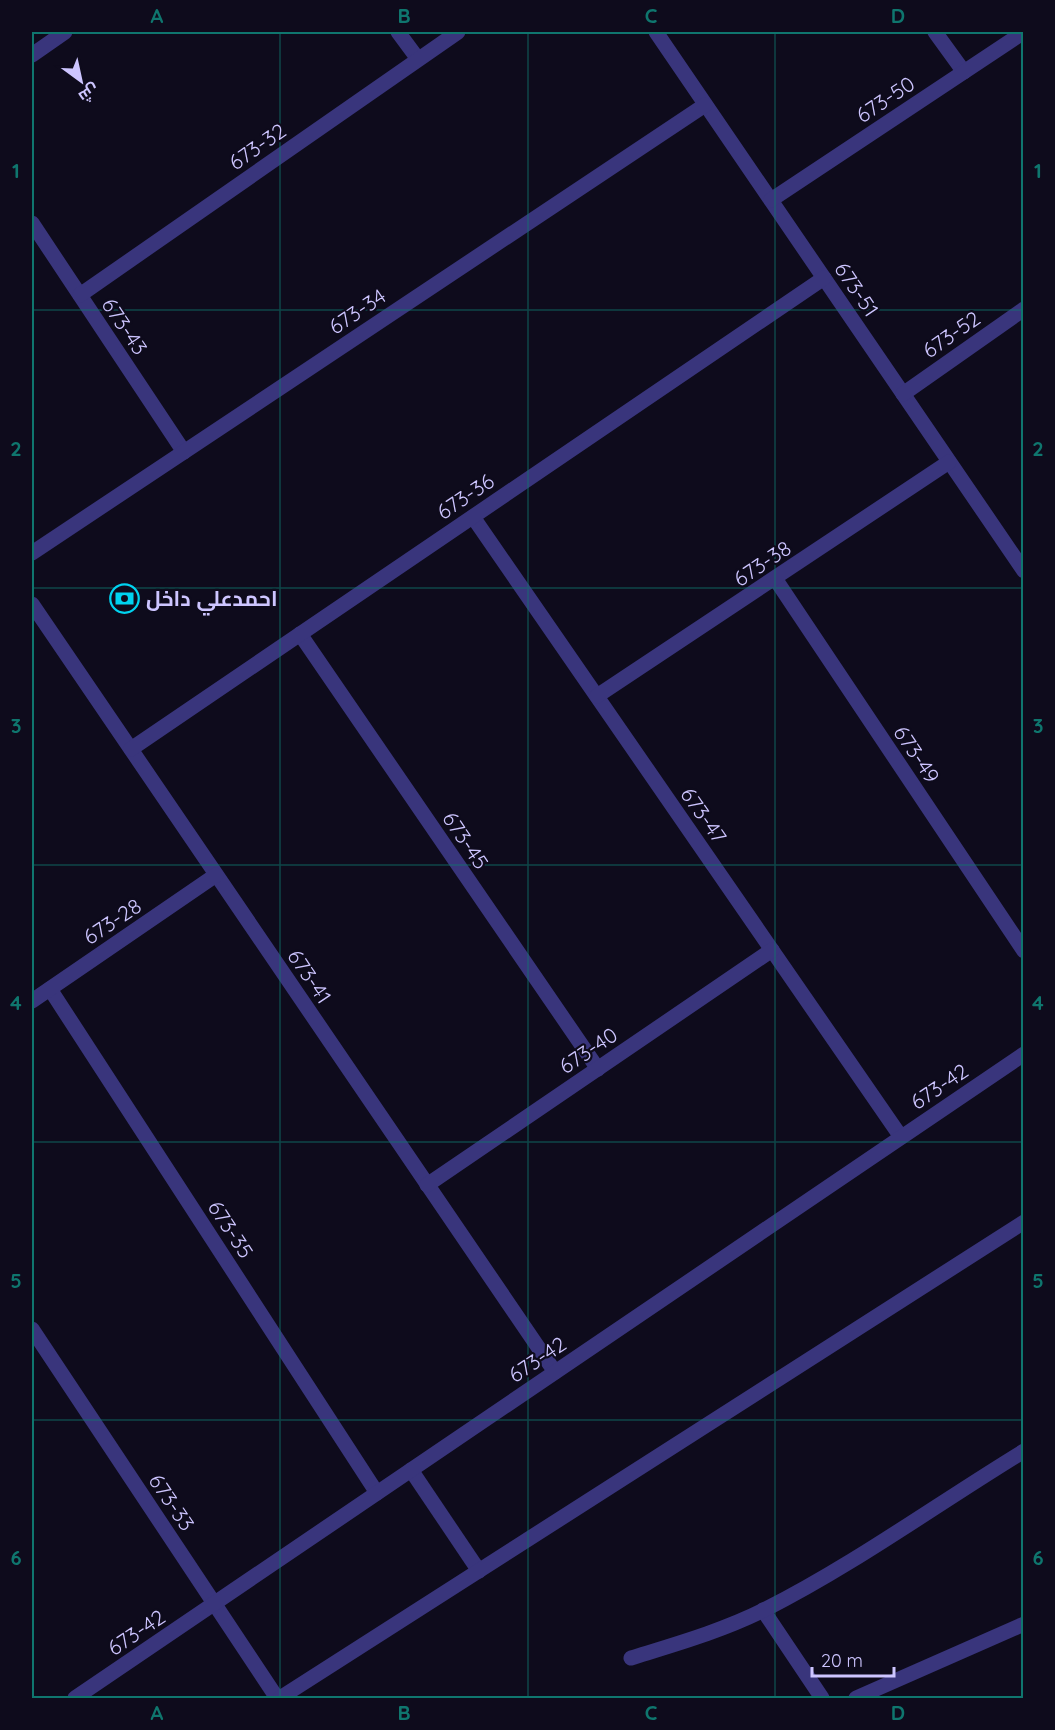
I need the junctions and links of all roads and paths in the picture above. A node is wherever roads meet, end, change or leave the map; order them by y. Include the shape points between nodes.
1 (65, 32) edge
2 (398, 32) edge
3 (458, 32) edge
4 (656, 32) edge
5 (935, 32) edge
6 (1023, 32) edge
7 (32, 55) edge
8 (417, 59) junction
9 (964, 72) junction
10 (705, 105) junction
11 (771, 200) junction
12 (32, 223) edge
13 (824, 278) junction
14 (80, 295) junction
15 (1023, 309) edge
16 (903, 394) junction
17 (184, 452) junction
18 (949, 462) junction
19 (473, 517) junction
20 (32, 552) edge
21 (1023, 571) edge
22 (776, 580) junction
23 (32, 604) edge
24 (300, 634) junction
25 (597, 696) junction
26 (131, 749) junction
27 (216, 875) junction
28 (772, 950) junction
29 (1023, 951) edge
30 (50, 989) junction
31 (32, 1001) edge
32 (1023, 1054) edge
33 (598, 1069) junction
34 (901, 1137) junction
35 (427, 1185) junction
36 (1023, 1222) edge
37 (32, 1329) edge
38 (555, 1372) junction
39 (1023, 1450) edge
40 (411, 1470) junction
41 (377, 1493) junction
42 (480, 1571) junction
43 (214, 1604) junction
44 (763, 1610) junction
45 (1023, 1624) edge
46 (631, 1658) dead end
47 (75, 1698) edge
48 (279, 1698) edge
49 (822, 1698) edge
50 (856, 1698) edge

1 - 7 street
2 - 8 street
3 - 8 street, 673-32
4 - 10 street, 673-51
5 - 9 street
6 - 9 street, 673-50
8 - 14 street, 673-32
9 - 11 street, 673-50
10 - 11 street, 673-51
10 - 17 street, 673-34
11 - 13 street, 673-51
12 - 14 street, 673-43
13 - 16 street, 673-51
13 - 19 street, 673-36
14 - 17 street, 673-43
15 - 16 street, 673-52
16 - 18 street, 673-51
17 - 20 street, 673-34
18 - 21 street, 673-51
18 - 22 street, 673-38
19 - 24 street, 673-36
19 - 25 street, 673-47
22 - 25 street, 673-38
22 - 29 street, 673-49
23 - 26 street, 673-41
24 - 26 street, 673-36
24 - 33 street, 673-45
25 - 28 street, 673-47
26 - 27 street, 673-41
27 - 30 street, 673-28
27 - 35 street, 673-41
28 - 33 street, 673-40
28 - 34 street, 673-47
30 - 31 street, 673-28
30 - 41 street, 673-35
32 - 34 street, 673-42
33 - 35 street, 673-40
34 - 38 street, 673-42
35 - 38 street, 673-41
36 - 42 street
37 - 43 street, 673-33
38 - 40 street, 673-42
39 - 44 street via 894,1536
40 - 41 street, 673-42
40 - 42 street
41 - 43 street, 673-42
42 - 48 street
43 - 47 street, 673-42
43 - 48 street, 673-33
44 - 46 street via 691,1640
44 - 49 street
45 - 50 street

